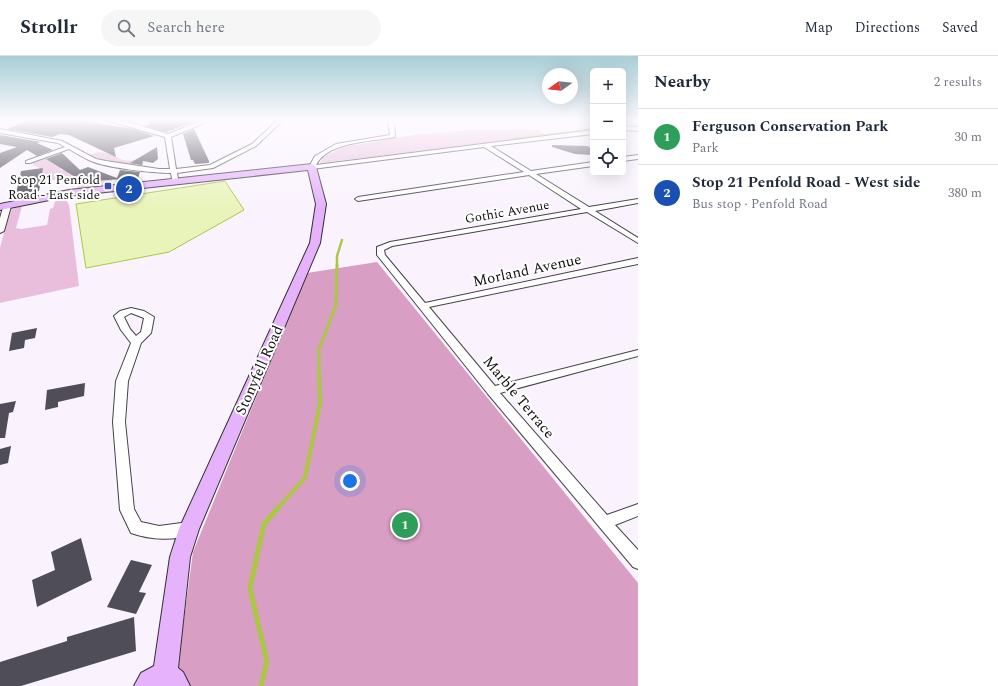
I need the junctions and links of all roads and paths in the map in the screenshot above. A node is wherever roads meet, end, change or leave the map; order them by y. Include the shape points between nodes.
1 (62, 149) edge
2 (74, 149) edge
3 (170, 149) edge
4 (245, 149) edge
5 (332, 149) edge
6 (458, 149) edge
7 (491, 149) edge
8 (638, 157) edge
9 (626, 159) edge
10 (28, 162) dead end
11 (590, 164) edge
12 (312, 167) junction
13 (174, 171) junction
14 (529, 174) junction
15 (176, 181) junction
16 (358, 199) dead end
17 (638, 201) edge
18 (4, 207) edge
19 (587, 210) junction
20 (0, 231) edge
21 (638, 241) edge
22 (380, 249) joint
23 (638, 261) edge
24 (422, 306) junction
25 (136, 342) dead end
26 (638, 352) edge
27 (492, 391) junction
28 (638, 510) edge
29 (604, 522) junction
30 (189, 529) junction
31 (638, 562) edge
32 (163, 682) edge

1 - 10 street
2 - 13 street via 106,163
3 - 13 street
4 - 13 street via 211,167
5 - 12 street via 317,157
6 - 12 street
7 - 14 street
8 - 9 street
11 - 14 street
12 - 15 street
12 - 30 street, Stonyfell Road via 321,204 315,243
13 - 15 street
14 - 16 street
14 - 19 street
15 - 18 street via 69,193
17 - 19 street, Gothic Avenue
18 - 20 street
19 - 21 street
19 - 22 street, Gothic Avenue via 390,244
22 - 24 street, Marble Terrace via 381,255
23 - 24 street, Morland Avenue
24 - 27 street, Marble Terrace
25 - 30 street via 122,381 119,422 127,510 136,528 159,533
26 - 27 street
27 - 29 street, Marble Terrace
28 - 29 street
29 - 31 street, Marble Terrace
30 - 32 street, Stonyfell Road via 180,557

